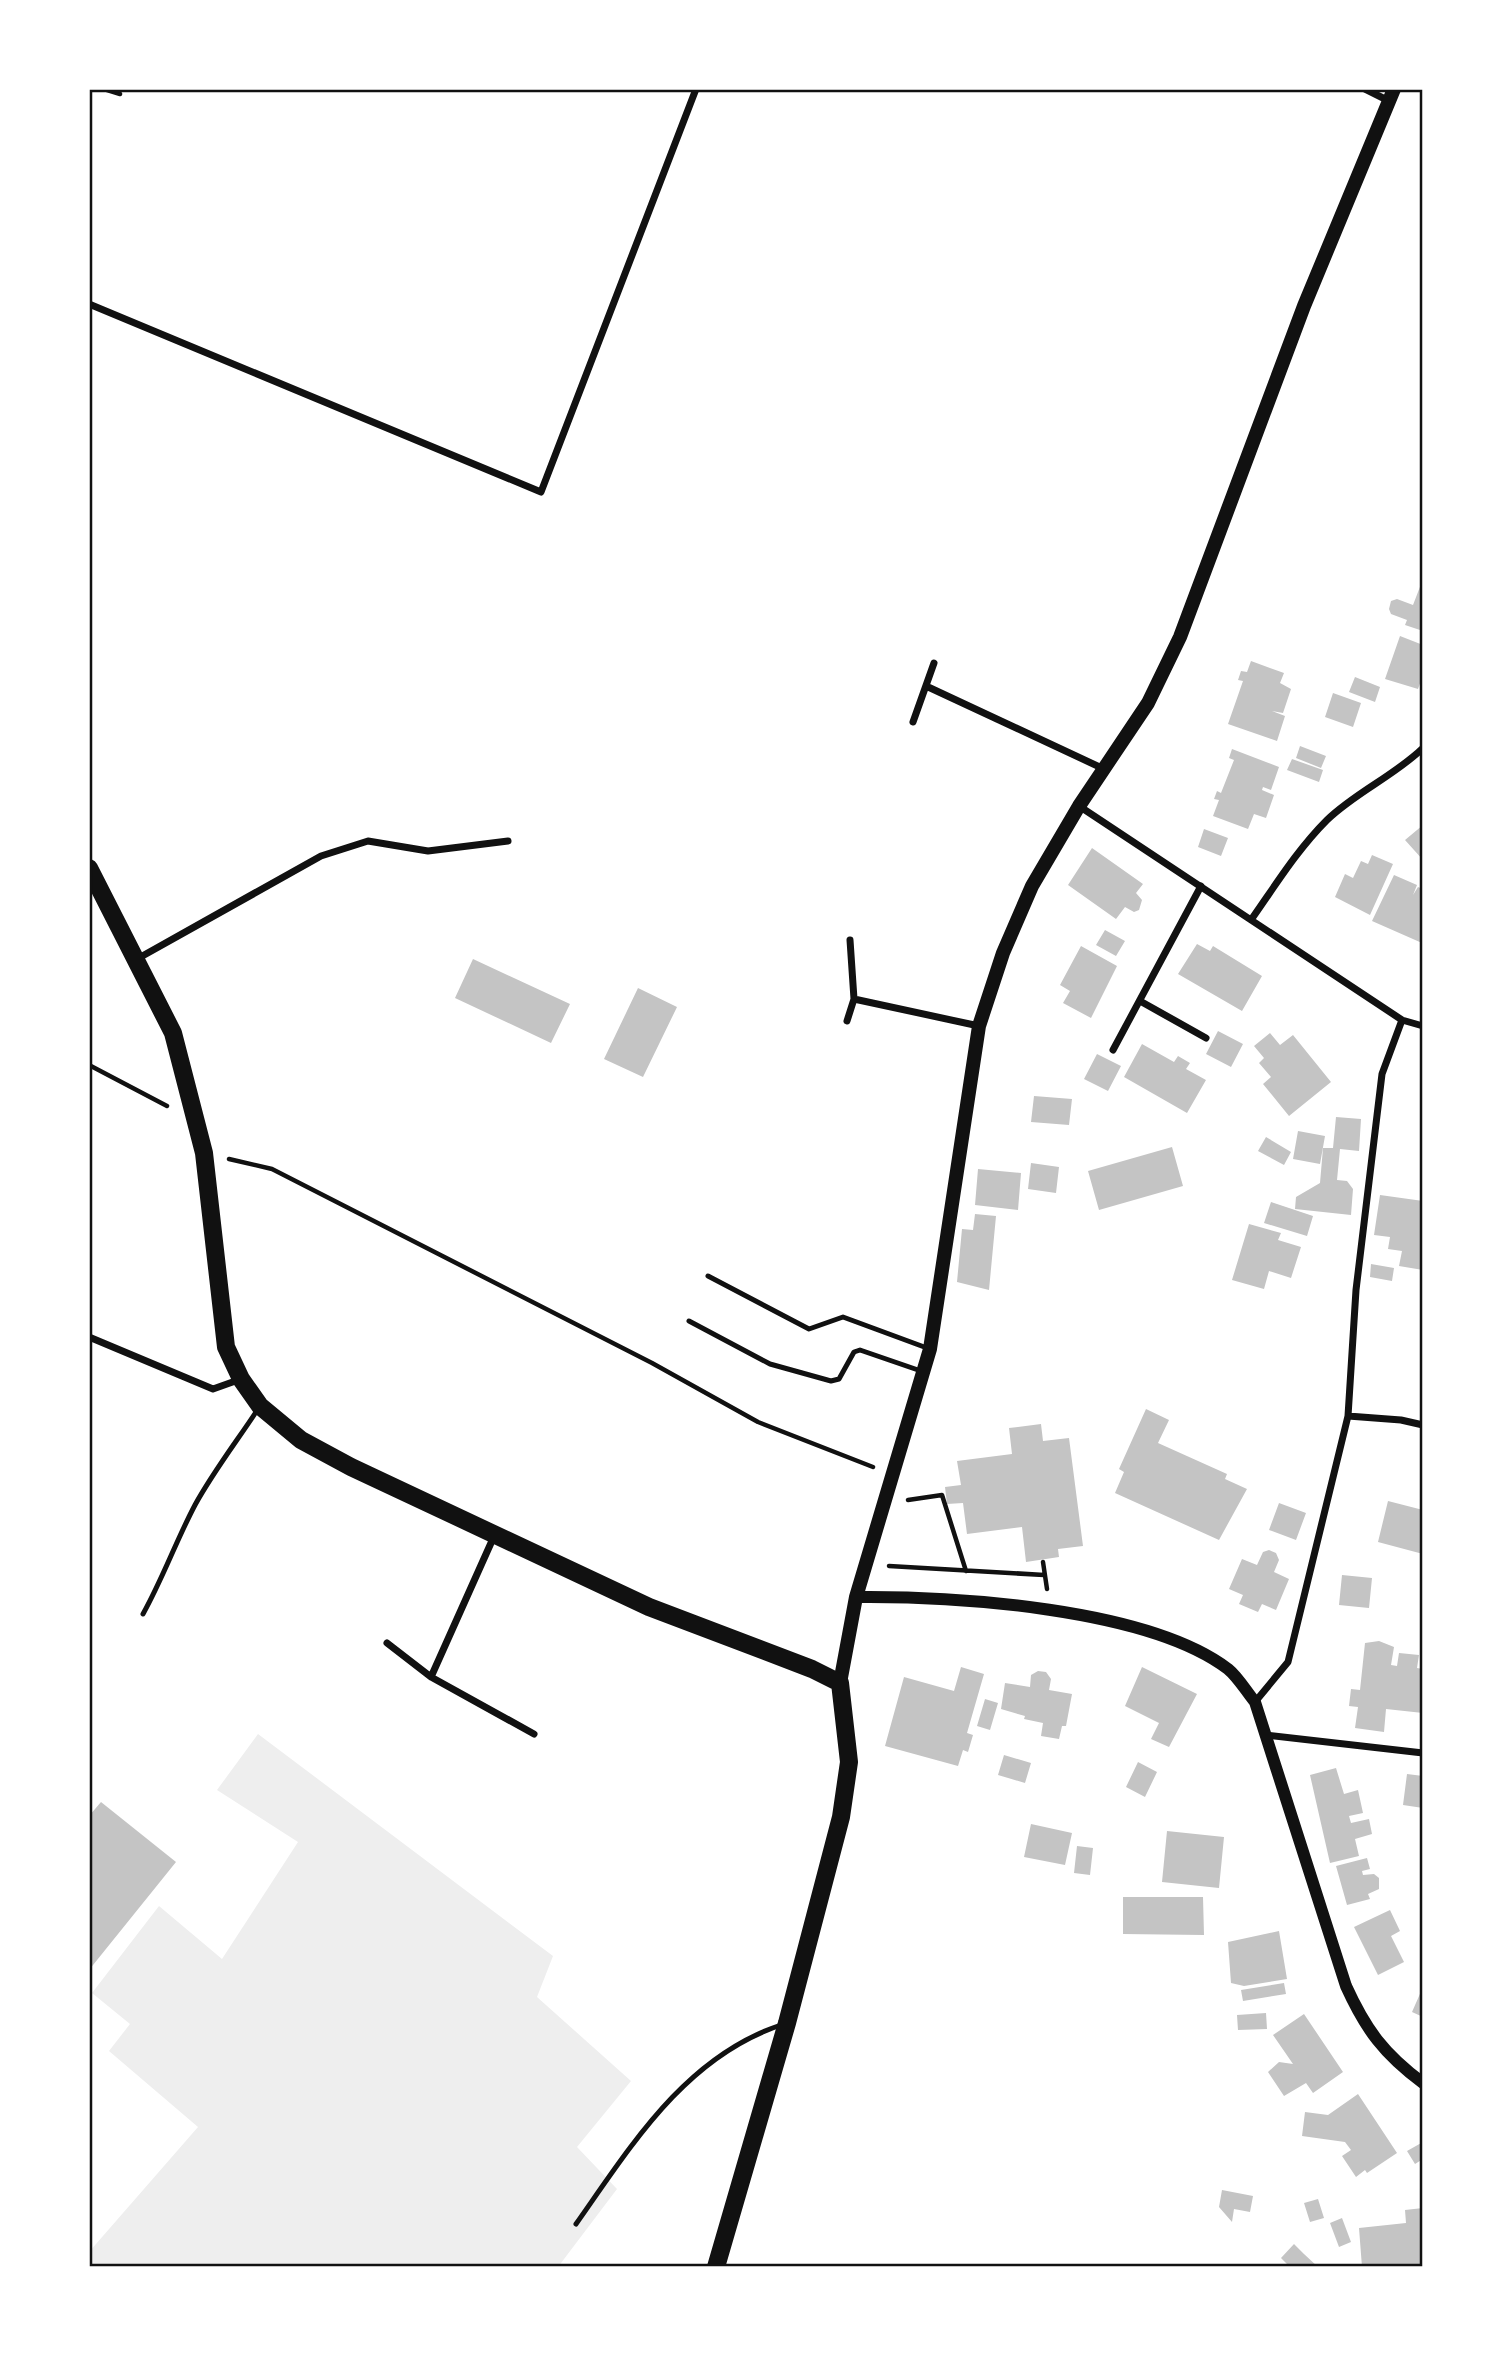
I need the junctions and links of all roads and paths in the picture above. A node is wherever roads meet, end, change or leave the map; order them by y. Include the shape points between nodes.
1 (104, 89) edge
2 (696, 89) edge
3 (1365, 89) edge
4 (120, 94) dead end
5 (1392, 95) edge
6 (89, 304) edge
7 (934, 663) dead end
8 (926, 687) junction
9 (914, 722) dead end
10 (1423, 748) edge
11 (1105, 769) junction
12 (1079, 806) junction
13 (508, 841) dead end
14 (89, 868) edge
15 (1201, 886) junction
16 (1251, 920) junction
17 (850, 940) dead end
18 (137, 959) junction
19 (854, 999) junction
20 (1140, 1001) junction
21 (1402, 1020) junction
22 (848, 1021) dead end
23 (979, 1026) junction
24 (1423, 1026) edge
25 (1206, 1038) dead end
26 (1113, 1050) dead end
27 (89, 1065) edge
28 (196, 1121) junction
29 (204, 1153) junction
30 (708, 1276) dead end
31 (689, 1321) dead end
32 (89, 1337) edge
33 (930, 1349) junction
34 (924, 1372) junction
35 (241, 1379) junction
36 (260, 1406) junction
37 (1348, 1416) junction
38 (1423, 1425) edge
39 (894, 1476) junction
40 (885, 1504) junction
41 (495, 1534) junction
42 (892, 1553) dead end
43 (966, 1571) junction
44 (1044, 1575) dead end
45 (856, 1597) junction
46 (144, 1614) dead end
47 (387, 1643) dead end
48 (431, 1677) junction
49 (840, 1683) junction
50 (1255, 1702) junction
51 (534, 1734) dead end
52 (1266, 1735) junction
53 (1423, 1753) edge
54 (787, 2023) junction
55 (1423, 2083) edge
56 (576, 2224) dead end
57 (716, 2267) edge

1 - 4 path
2 - 6 street via 541,492
3 - 5 street
5 - 11 main road via 1304,306 1180,637 1148,703
7 - 8 street
8 - 9 street
8 - 11 street
10 - 16 street via 1328,819
11 - 12 main road
12 - 15 street
12 - 23 main road via 1032,886
13 - 18 street via 428,851 368,841 321,856
14 - 18 main road
15 - 16 street
15 - 20 street
16 - 21 street
17 - 19 street
18 - 28 main road via 173,1033
19 - 22 street
19 - 23 street
20 - 25 street
20 - 26 street
21 - 24 street
21 - 37 street via 1382,1074 1350,1350
23 - 33 main road
27 - 28 path
28 - 29 main road
29 - 35 main road via 226,1347
29 - 39 path via 272,1169 758,1422
30 - 33 lane via 809,1329 843,1317
31 - 34 lane via 770,1364 831,1381 844,1374 854,1352 860,1350
32 - 35 street via 214,1389
33 - 34 main road
34 - 39 main road
35 - 36 main road
36 - 41 main road via 301,1440 351,1468
36 - 46 lane via 197,1502
37 - 38 street
37 - 50 street via 1288,1662
39 - 40 main road
40 - 43 path via 942,1495
40 - 45 main road
41 - 48 street
41 - 49 main road via 649,1607
42 - 43 path via 888,1566
43 - 44 path
45 - 49 main road
45 - 50 street via 945,1599 1129,1625 1183,1643 1229,1670
47 - 48 street
48 - 51 street
49 - 54 main road via 849,1762 841,1817
50 - 52 street
52 - 53 street
52 - 55 street via 1346,1986 1362,2021 1386,2054
54 - 56 lane via 740,2042 661,2106
54 - 57 main road

